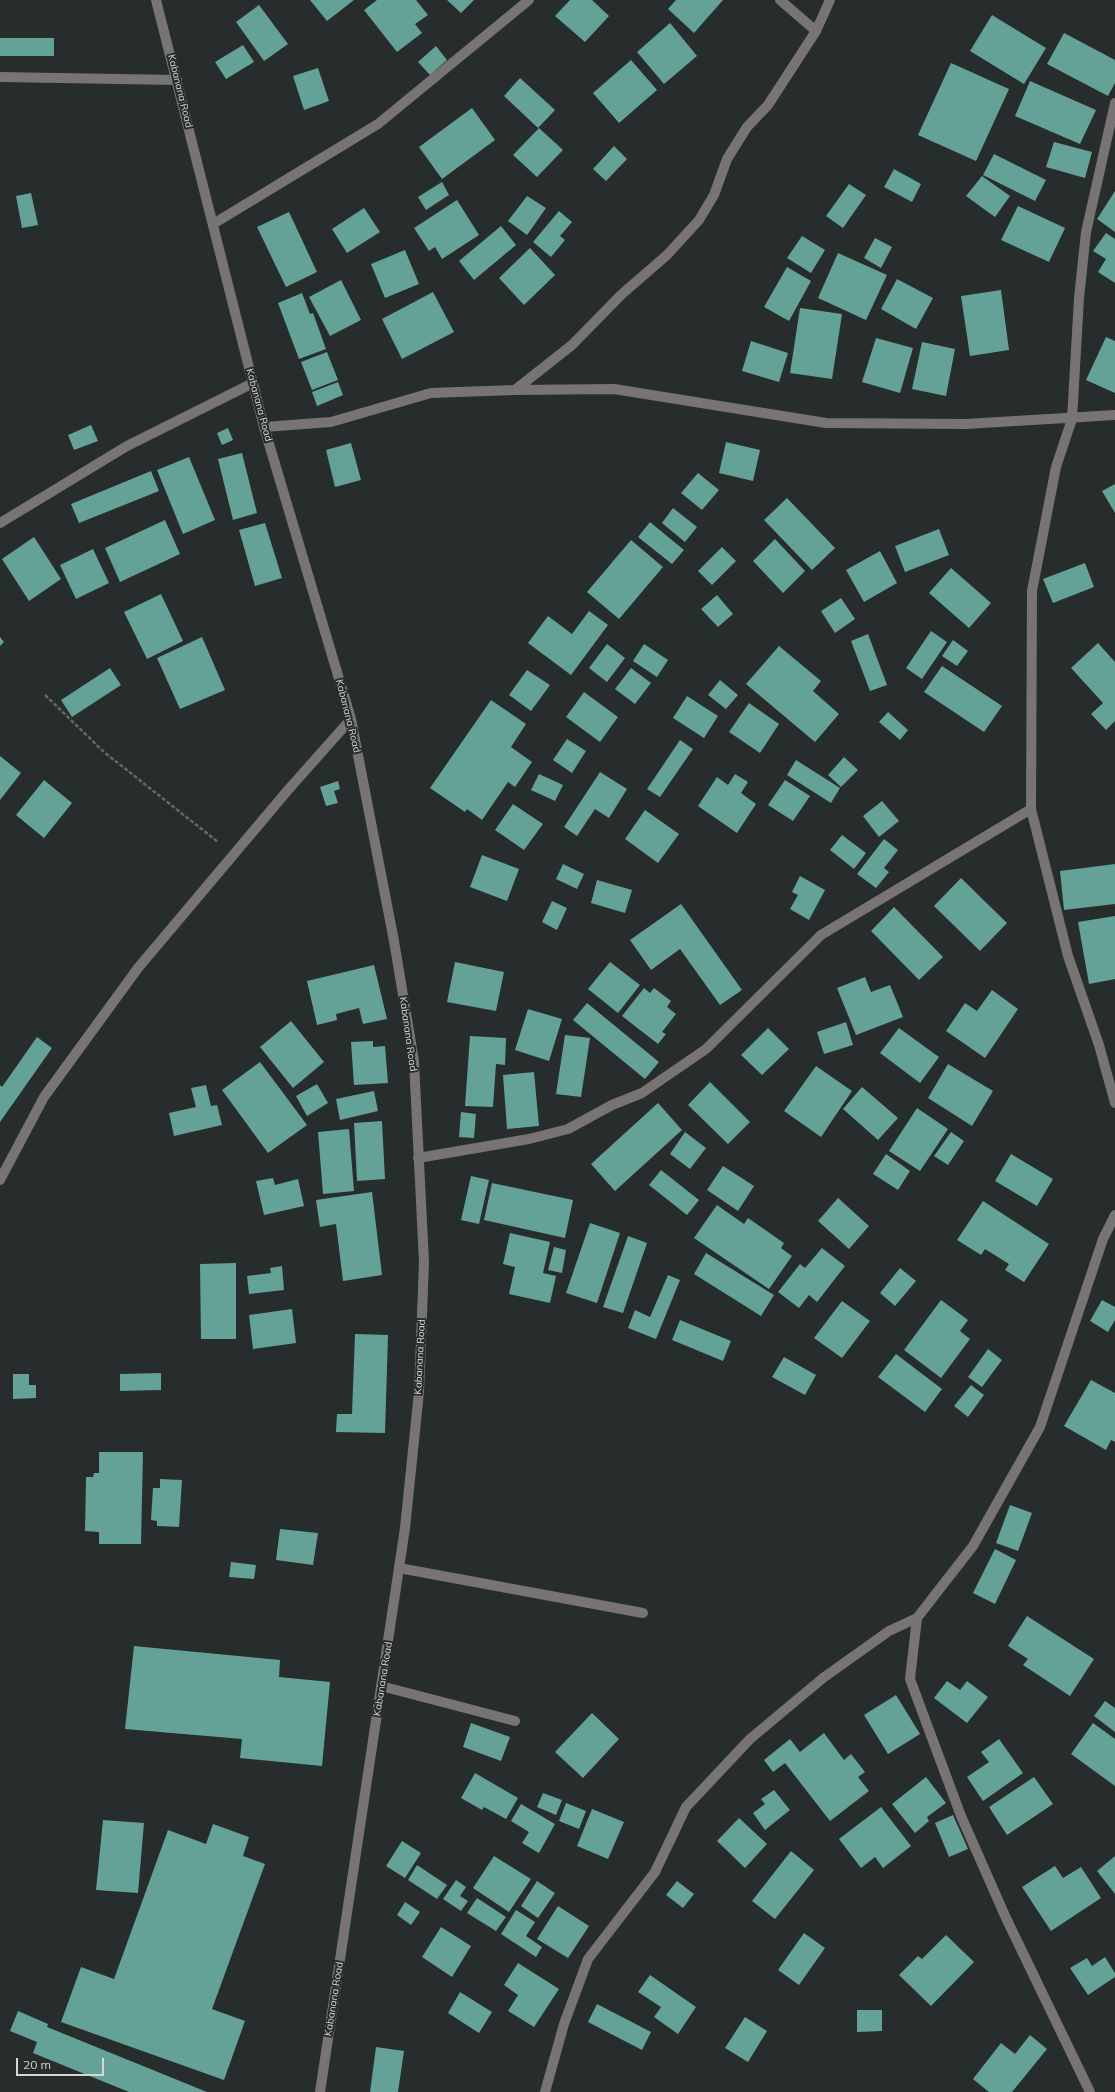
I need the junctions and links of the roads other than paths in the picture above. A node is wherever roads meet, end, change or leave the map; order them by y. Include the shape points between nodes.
1 (156, 0) edge
2 (529, 0) edge
3 (780, 0) edge
4 (830, 0) edge
5 (816, 31) junction
6 (0, 78) edge
7 (177, 80) junction
8 (1115, 103) edge
9 (213, 224) junction
10 (253, 383) junction
11 (515, 390) junction
12 (1115, 415) edge
13 (1072, 419) junction
14 (264, 427) junction
15 (0, 523) edge
16 (351, 719) junction
17 (1031, 809) junction
18 (1115, 1103) edge
19 (418, 1158) junction
20 (0, 1180) edge
21 (1115, 1215) edge
22 (400, 1568) junction
23 (643, 1613) dead end
24 (917, 1618) junction
25 (382, 1686) junction
26 (515, 1721) dead end
27 (320, 2092) edge
28 (545, 2092) edge
29 (1090, 2092) edge

1 - 7 street, Kabanana Road
2 - 9 street via 378,124
3 - 5 street
4 - 5 street
5 - 11 street via 768,105 747,127 727,159 714,195 699,220 667,255 622,294 572,345
6 - 7 street
7 - 9 street, Kabanana Road
8 - 13 street via 1086,232 1079,298
9 - 10 street, Kabanana Road
10 - 14 street, Kabanana Road
10 - 15 street via 127,446
11 - 13 street via 614,389 826,423 966,424
11 - 14 street via 431,393 331,422
12 - 13 street
13 - 17 street via 1056,467 1032,591
14 - 16 street, Kabanana Road
16 - 19 street, Kabanana Road via 394,941 414,1061
16 - 20 street via 138,968 44,1097
17 - 18 street via 1068,956 1099,1045
17 - 19 street via 821,935 706,1049 642,1093 612,1105 568,1129 522,1140
19 - 22 street, Kabanana Road via 424,1262 419,1392
21 - 24 street via 1104,1239 1040,1427 973,1546
22 - 23 street
22 - 25 street, Kabanana Road
24 - 28 street via 889,1631 823,1678 750,1739 686,1807 656,1872 588,1959 564,2024
24 - 29 street via 910,1679 961,1816 1006,1918
25 - 26 street
25 - 27 street, Kabanana Road

